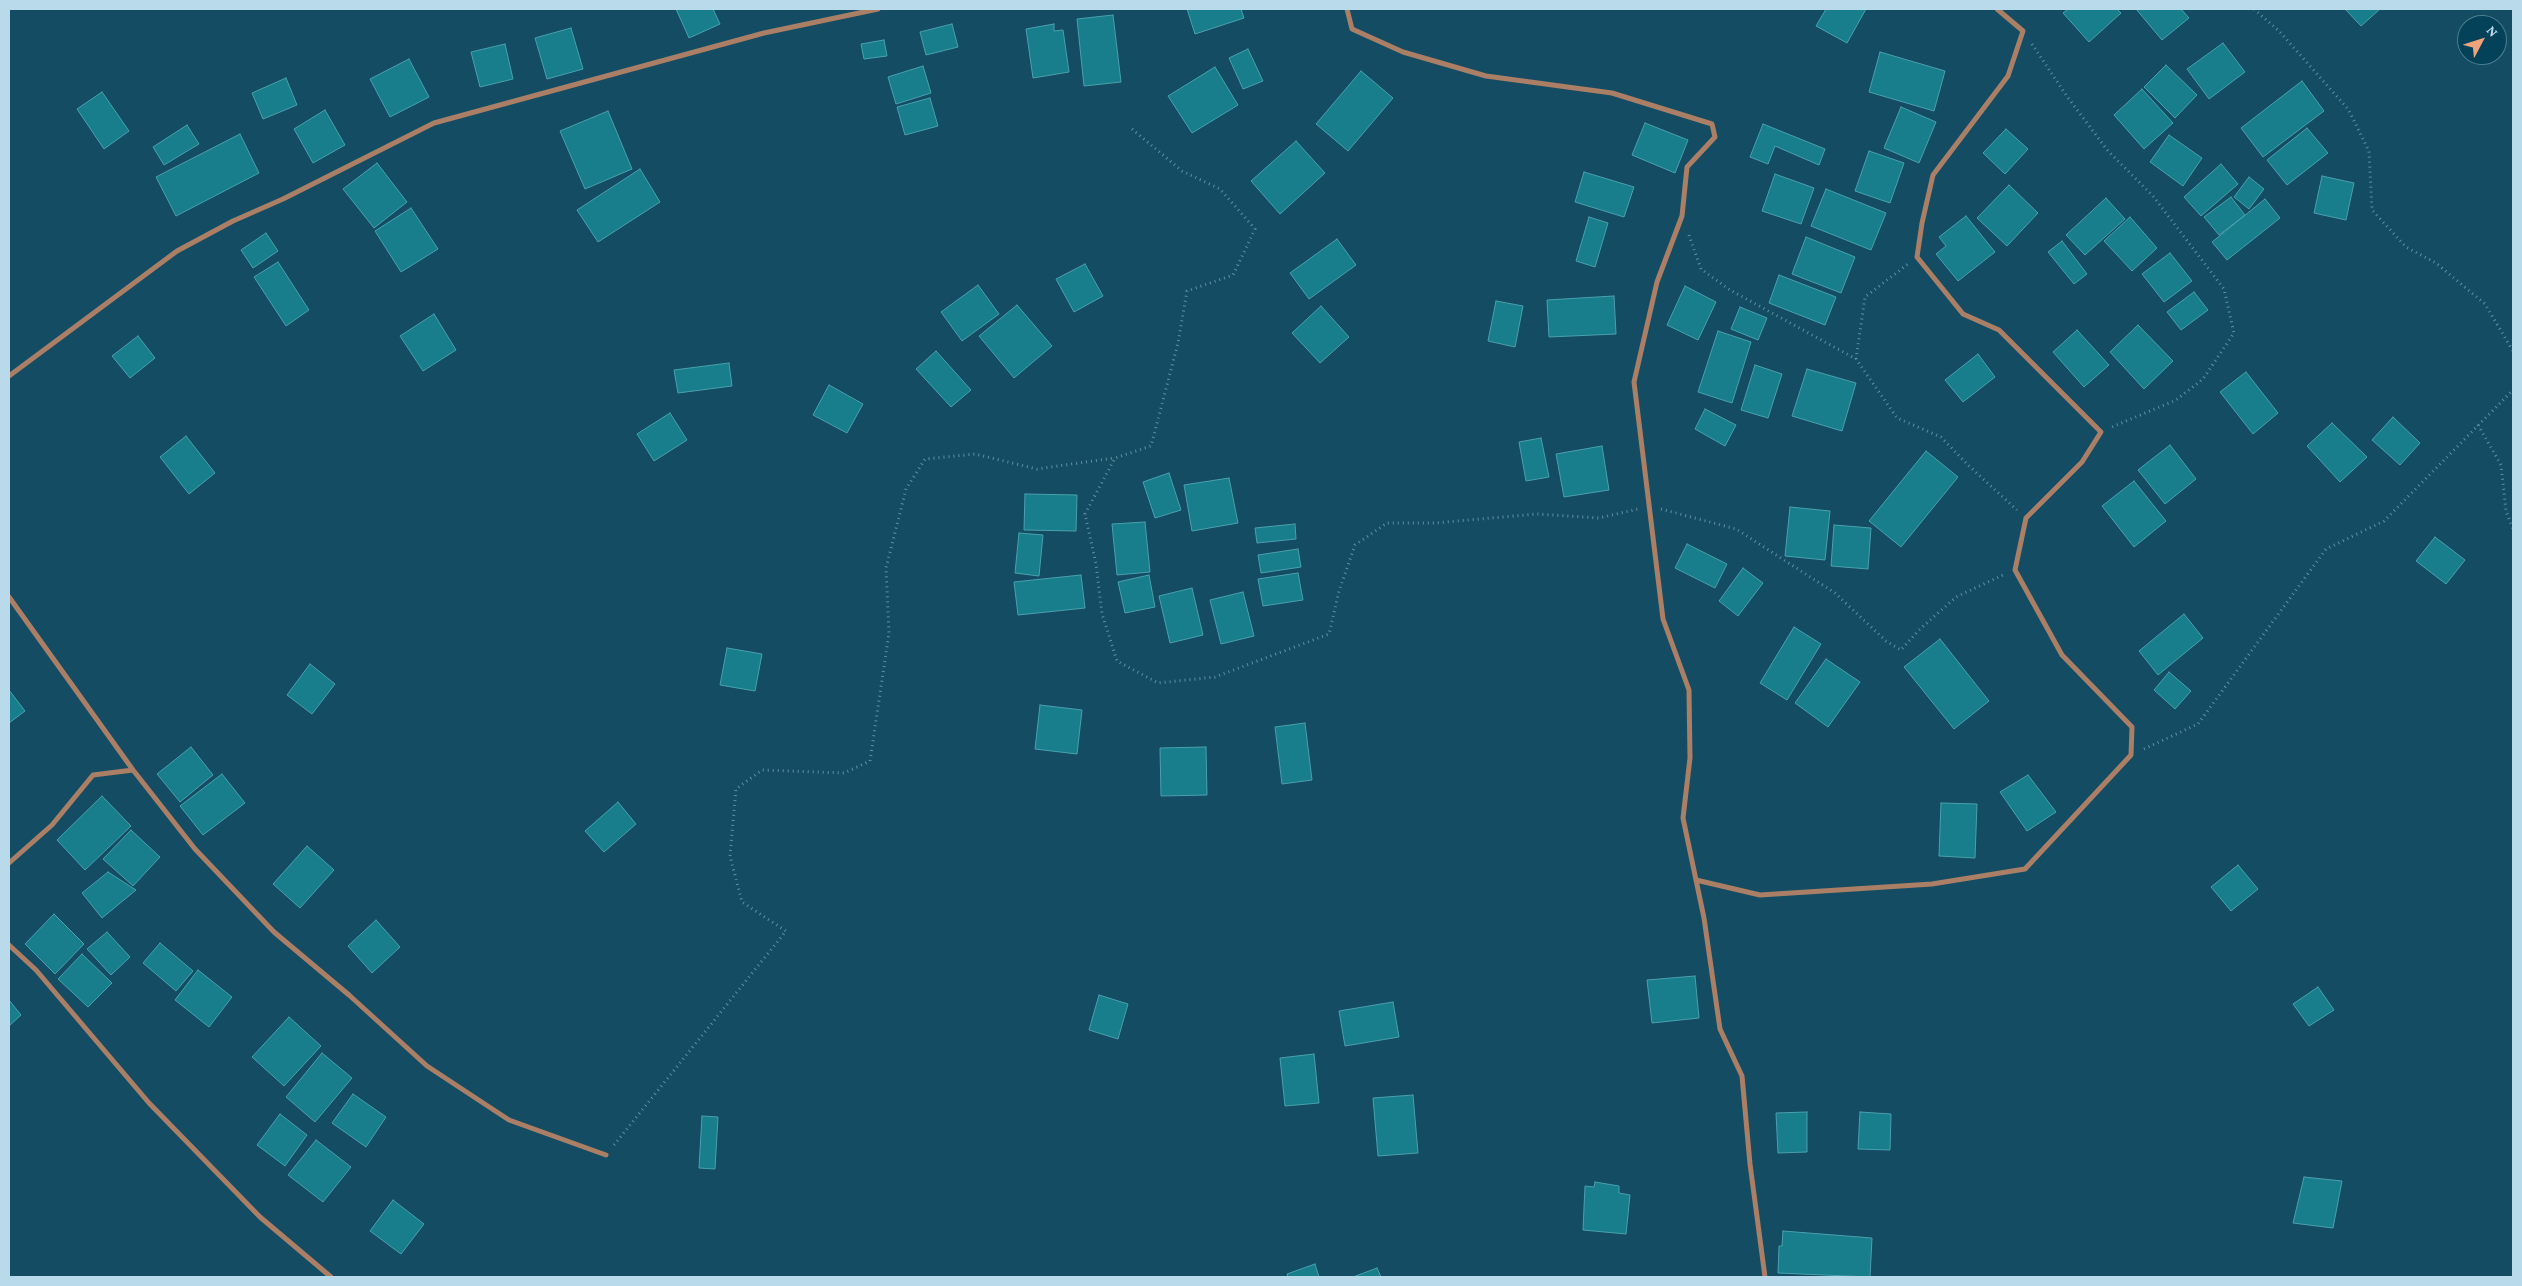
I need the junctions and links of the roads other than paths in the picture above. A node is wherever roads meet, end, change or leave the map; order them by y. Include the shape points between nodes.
1 (878, 9) edge
2 (1346, 9) edge
3 (1997, 9) edge
4 (9, 376) edge
5 (9, 597) edge
6 (133, 770) junction
7 (9, 863) edge
8 (1696, 880) junction
9 (9, 946) edge
10 (606, 1155) road end
11 (331, 1277) edge
12 (1765, 1277) edge

1 - 4 street via 764,33 434,123 177,251
2 - 8 street via 1352,29 1403,52 1486,76 1612,93 1712,124 1715,137 1687,167 1682,216 1657,282 1634,382 1663,619 1689,690 1690,758 1683,818
3 - 8 street via 2023,31 2008,76 1933,176 1917,257 1963,314 1999,330 2101,432 2082,462 2026,518 2015,570 2062,655 2132,727 2131,755 2025,869 1932,884 1760,895
5 - 6 street
6 - 7 street via 93,775 52,825
6 - 10 street via 195,850 274,932 427,1066 509,1120
8 - 12 street via 1720,1029 1742,1076
9 - 11 street via 36,970 163,1118 260,1217

